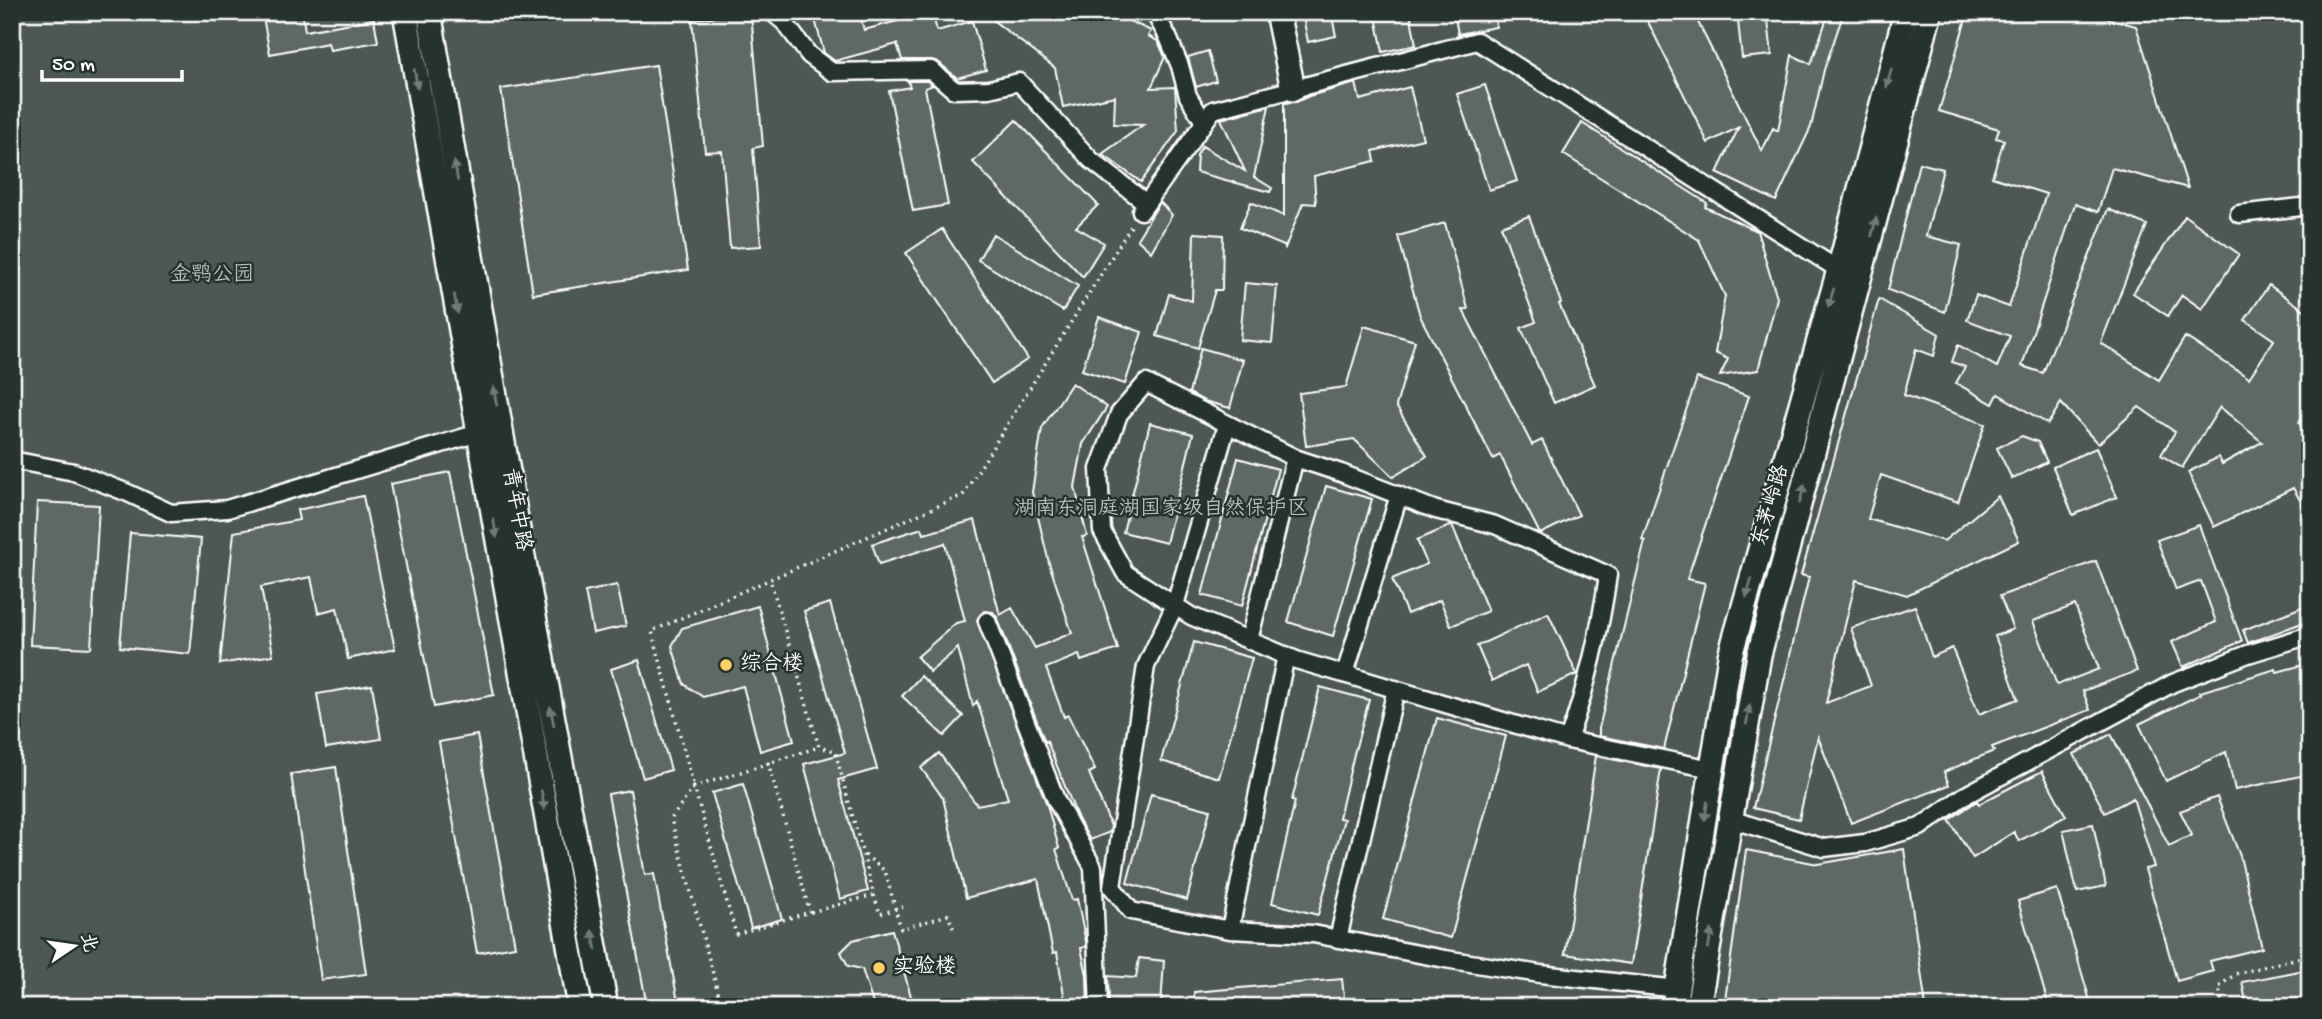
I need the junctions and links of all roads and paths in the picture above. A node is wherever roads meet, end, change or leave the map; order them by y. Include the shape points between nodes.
1 (405, 12) edge
2 (429, 12) edge
3 (772, 12) edge
4 (1154, 12) edge
5 (1277, 12) edge
6 (1906, 12) edge
7 (1930, 12) edge
8 (1293, 89) junction
9 (1204, 122) junction
10 (2310, 206) edge
11 (1143, 207) junction
12 (2239, 214) dead end
13 (1839, 271) junction
14 (1227, 425) junction
15 (489, 430) junction
16 (1295, 458) junction
17 (12, 460) edge
18 (1399, 495) junction
19 (770, 579) junction
20 (1175, 605) junction
21 (987, 621) dead end
22 (2310, 635) edge
23 (1248, 640) junction
24 (1286, 655) junction
25 (1345, 674) junction
26 (1395, 689) junction
27 (1568, 740) junction
28 (818, 747) junction
29 (768, 762) junction
30 (1712, 769) junction
31 (694, 787) junction
32 (1731, 819) junction
33 (863, 853) junction
34 (874, 895) junction
35 (903, 907) dead end
36 (810, 912) junction
37 (954, 930) dead end
38 (1230, 930) junction
39 (1338, 939) junction
40 (2310, 954) edge
41 (1676, 998) edge
42 (580, 1007) edge
43 (606, 1007) edge
44 (722, 1007) edge
45 (1098, 1007) edge
46 (1698, 1007) edge
47 (2223, 1007) edge

1 -> 15 main road, 青年中路
15 -> 2 main road, 青年中路
3 - 11 street via 809,55 832,72 931,70 954,90 1019,82 1091,160
4 - 9 street via 1180,66 1188,96
5 - 8 main road
6 -> 13 main road, 东茅岭路
32 -> 7 main road, 东茅岭路 via 1759,655
8 - 9 street via 1213,110
8 - 13 street via 1477,41
9 - 11 street
10 - 12 street
11 - 19 path via 963,495
13 -> 30 main road, 东茅岭路 via 1730,656
14 - 16 street
14 - 20 street
14 - 20 street via 1146,383 1119,414 1099,469 1102,531 1125,573
15 - 17 street via 227,509 171,513 74,472
15 -> 42 main road, 青年中路
43 -> 15 main road, 青年中路
16 - 18 street
16 - 23 street
18 - 25 street
18 - 27 street via 1495,525 1608,575 1583,697
19 - 28 path
19 - 31 path via 652,631
20 - 23 street
20 - 38 street via 1146,666 1112,887 1131,911
21 - 45 street via 1056,800 1093,867
22 - 32 street via 2173,683 1964,796 1920,827 1865,843 1824,848
23 - 24 street
24 - 25 street
24 - 38 street
25 - 26 street
26 - 27 street
26 - 39 street
27 - 30 street
28 - 29 path
28 - 33 path via 835,751
29 - 31 path
29 - 36 path
30 -> 41 main road, 东茅岭路
31 - 36 path via 736,934
31 - 44 path via 671,819
46 -> 32 main road, 东茅岭路
33 - 34 path
33 - 37 path via 885,871 901,929 948,915
34 - 35 path via 880,914
34 - 36 path
38 - 39 street
39 - 41 street
40 - 47 path via 2235,974 2219,987

